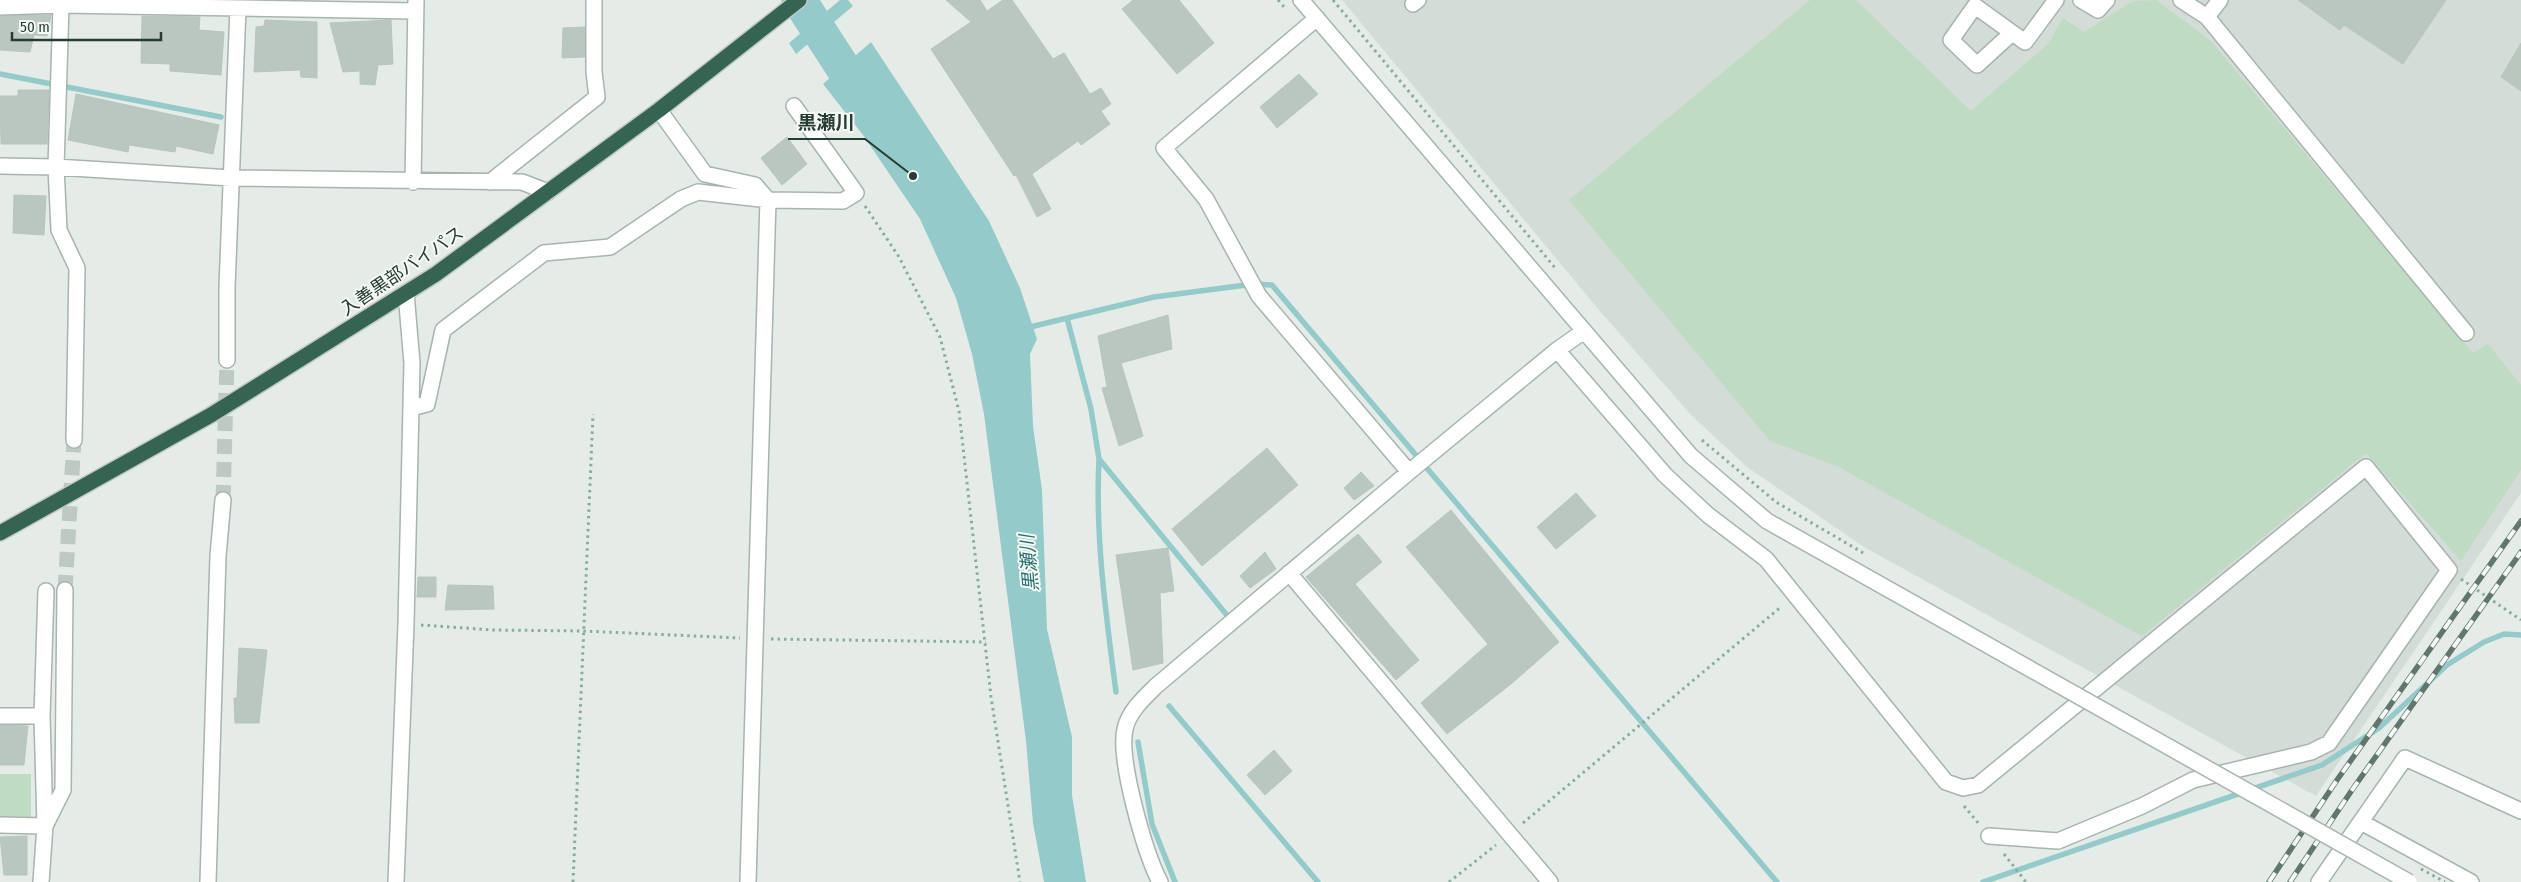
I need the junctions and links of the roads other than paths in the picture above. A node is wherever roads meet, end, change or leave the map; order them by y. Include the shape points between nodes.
1 (594, 0) edge
2 (799, 0) edge
3 (1301, 0) edge
4 (2056, 0) edge
5 (2081, 0) edge
6 (2107, 0) edge
7 (2181, 0) edge
8 (2220, 0) edge
9 (61, 2) edge
10 (415, 6) edge
11 (0, 7) edge
12 (238, 8) junction
13 (2207, 17) junction
14 (1317, 18) junction
15 (2012, 33) dead end
16 (794, 106) dead end
17 (659, 110) junction
18 (0, 166) edge
19 (56, 167) junction
20 (231, 178) junction
21 (413, 182) junction
22 (490, 182) junction
23 (548, 192) junction
24 (768, 200) junction
25 (406, 293) junction
26 (1584, 331) junction
27 (2466, 333) dead end
28 (1557, 350) junction
29 (227, 360) tunnel mouth
30 (411, 408) junction
31 (74, 440) tunnel mouth
32 (1409, 472) junction
33 (223, 500) tunnel mouth
34 (0, 533) edge
35 (1289, 574) junction
36 (65, 590) tunnel mouth
37 (46, 591) dead end
38 (0, 716) edge
39 (42, 716) junction
40 (2521, 811) edge
41 (2361, 822) junction
42 (0, 825) edge
43 (46, 826) junction
44 (1989, 836) dead end
45 (41, 882) edge
46 (208, 882) edge
47 (396, 882) edge
48 (748, 882) edge
49 (1160, 882) edge
50 (1550, 882) edge
51 (2319, 882) edge
52 (2409, 882) edge
53 (2472, 882) edge

1 - 22 street via 597,96
2 - 17 highway, 入善黒部バイパス
3 - 14 street
4 - 15 street via 2025,42
5 - 6 street via 2098,10
7 - 13 street
8 - 13 street
9 - 11 street
9 - 12 street
9 - 19 street
10 - 12 street
10 - 21 street
12 - 20 street
13 - 27 street
14 - 26 street
14 - 32 street via 1164,148 1206,199 1259,296
16 - 24 street via 856,193 843,201
17 - 23 highway, 入善黒部バイパス
17 - 24 street via 705,174 755,185
18 - 19 street
19 - 20 street
19 - 31 street via 59,230 77,268
20 - 21 street
20 - 29 street
21 - 22 street
22 - 23 street via 522,182
23 - 25 highway, 入善黒部バイパス
24 - 30 street via 698,192 681,199 610,247 544,253 444,330 427,404
24 - 48 street
25 - 30 street via 412,363
25 - 34 highway, 入善黒部バイパス via 210,415
26 - 28 street
26 - 52 street, bridge via 1691,456 1767,521
28 - 32 street
28 - 44 street via 1665,475 1708,516 1766,559 1946,782 1964,788 1978,785 2366,467 2449,570 2329,742 2311,752 2192,780 2142,806 2058,841
30 - 47 street
32 - 35 street
33 - 46 street via 218,556
35 - 49 street via 1156,686 1135,708 1125,728 1124,753 1138,816
35 - 50 street
36 - 43 street via 63,790
37 - 39 street
38 - 39 street
39 - 43 street
40 - 41 street via 2405,758
41 - 51 street
41 - 53 street
42 - 43 street
43 - 45 street

